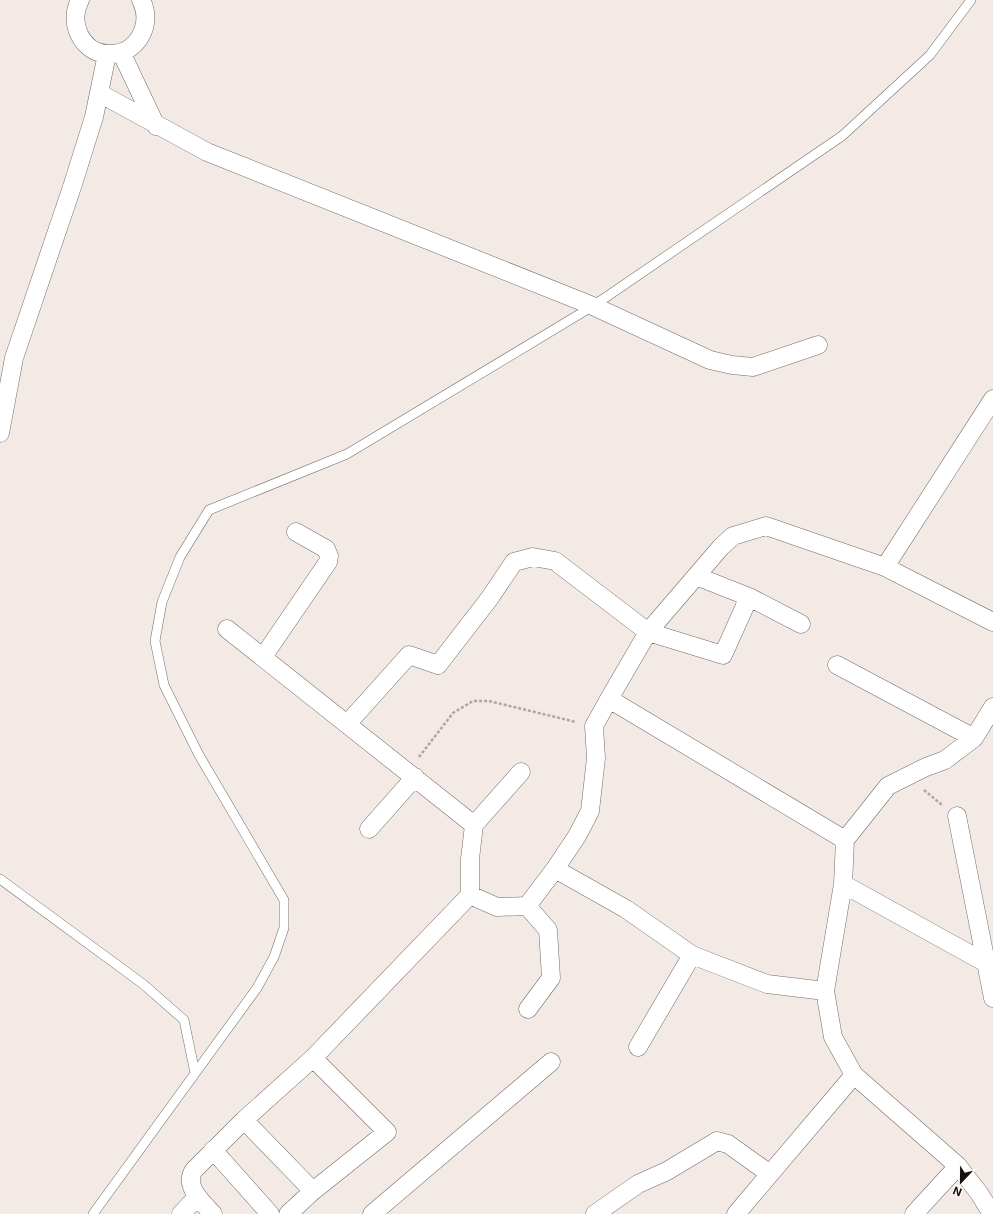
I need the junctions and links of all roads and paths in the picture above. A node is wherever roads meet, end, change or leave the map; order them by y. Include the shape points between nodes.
1 (80, 0) edge
2 (141, 0) edge
3 (971, 0) edge
4 (114, 53) junction
5 (100, 93) junction
6 (156, 126) junction
7 (593, 306) junction
8 (818, 345) dead end
9 (993, 399) edge
10 (0, 433) edge
11 (296, 532) dead end
12 (885, 567) junction
13 (696, 576) junction
14 (749, 597) junction
15 (993, 622) edge
16 (801, 624) dead end
17 (227, 629) dead end
18 (648, 632) junction
19 (263, 657) junction
20 (838, 665) dead end
21 (609, 699) junction
22 (993, 707) edge
23 (348, 723) junction
24 (594, 726) junction
25 (974, 738) junction
26 (521, 772) dead end
27 (411, 774) junction
28 (897, 780) junction
29 (957, 816) joint
30 (474, 825) junction
31 (369, 829) dead end
32 (845, 840) junction
33 (555, 869) junction
34 (0, 879) edge
35 (843, 884) junction
36 (470, 895) junction
37 (527, 906) junction
38 (692, 955) junction
39 (989, 963) edge
40 (825, 991) junction
41 (993, 998) edge
42 (528, 1009) dead end
43 (638, 1047) dead end
44 (313, 1058) junction
45 (551, 1062) dead end
46 (195, 1073) junction
47 (854, 1075) junction
48 (244, 1120) junction
49 (212, 1150) junction
50 (958, 1166) junction
51 (770, 1174) junction
52 (313, 1191) junction
53 (986, 1191) edge
54 (197, 1196) junction
55 (93, 1214) edge
56 (181, 1214) edge
57 (213, 1214) edge
58 (270, 1214) edge
59 (288, 1214) edge
60 (372, 1214) edge
61 (594, 1214) edge
62 (736, 1214) edge
63 (914, 1214) edge
64 (992, 1214) edge

1 - 4 street via 75,15 76,28 83,41 94,50
2 - 4 street via 145,7 146,21 142,35 133,46
3 - 7 lane via 930,55 842,136
4 - 5 street
4 - 6 street
5 - 6 street
5 - 10 street via 72,187 14,358
6 - 7 street via 207,152
7 - 8 street via 710,360 732,365 753,367
7 - 46 lane via 347,454 209,510 180,557 162,602 155,641 164,685 199,755 284,900 284,928 274,956 257,988
9 - 12 street
11 - 19 street via 326,549 328,562
12 - 13 street via 766,526 733,536 721,546
12 - 15 street
13 - 14 street
13 - 18 street
14 - 16 street
14 - 18 street via 723,655
17 - 19 street
18 - 21 street
18 - 23 street via 555,561 533,557 514,562 438,665 409,655
19 - 23 street
20 - 25 street
21 - 24 street
21 - 32 street
22 - 25 street
23 - 27 street
24 - 27 path via 489,701 473,701 453,713
24 - 33 street via 596,758 590,810 577,836
25 - 28 street via 945,760
26 - 30 street
27 - 30 street
27 - 31 street
28 - 29 path via 918,785
28 - 32 street via 888,786
29 - 39 street
30 - 36 street via 470,859
32 - 35 street
33 - 37 street
33 - 38 street via 626,909
34 - 46 lane via 143,984 184,1020
35 - 39 street
35 - 40 street
36 - 37 street via 497,907
36 - 44 street
37 - 42 street via 548,930 551,978
38 - 40 street via 767,984
38 - 43 street
39 - 41 street
40 - 47 street via 833,1037
44 - 48 street
44 - 52 street via 387,1132
45 - 60 street
46 - 55 lane
47 - 50 street
47 - 51 street
48 - 49 street
48 - 52 street
49 - 54 street via 191,1175 191,1184
49 - 58 street
50 - 53 street
50 - 63 street
51 - 61 street via 728,1144 717,1141 667,1171 638,1184
51 - 62 street
52 - 59 street
53 - 64 street
54 - 56 street
54 - 57 street

